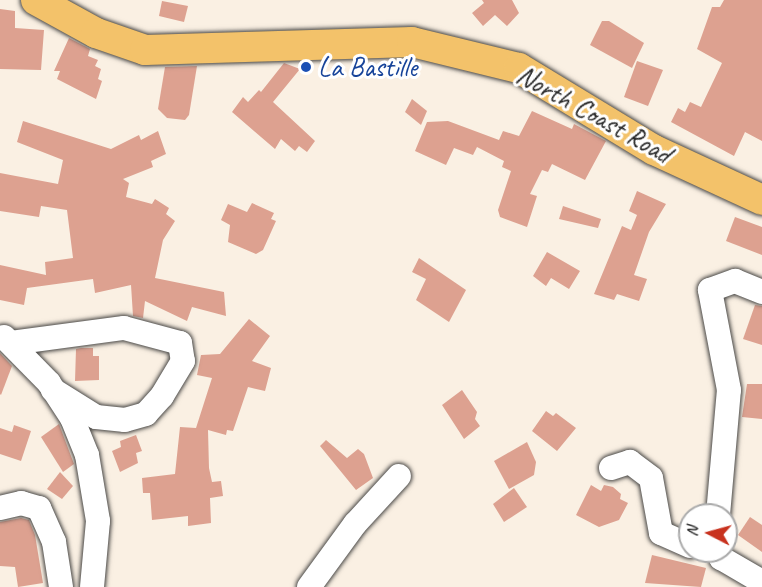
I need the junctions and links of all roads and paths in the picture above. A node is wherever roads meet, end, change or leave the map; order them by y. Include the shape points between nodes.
1 (36, 0) edge
2 (762, 200) edge
3 (762, 292) edge
4 (6, 338) edge
5 (53, 390) junction
6 (611, 468) dead end
7 (399, 476) dead end
8 (719, 503) edge
9 (0, 507) edge
10 (678, 541) edge
11 (730, 563) edge
12 (762, 582) edge
13 (61, 587) edge
14 (92, 587) edge
15 (309, 587) edge

1 - 2 main road, North Coast Road via 96,33 145,50 412,42 519,68 654,150
3 - 8 street via 735,281 710,290 729,390
4 - 5 street
4 - 5 street via 124,328 180,343 183,361 146,414 125,420 96,417
5 - 14 street via 72,418 87,455 98,521
6 - 10 street via 630,462 651,478 661,533
7 - 15 street via 355,524
9 - 13 street via 21,503 39,508 54,542
11 - 12 street

